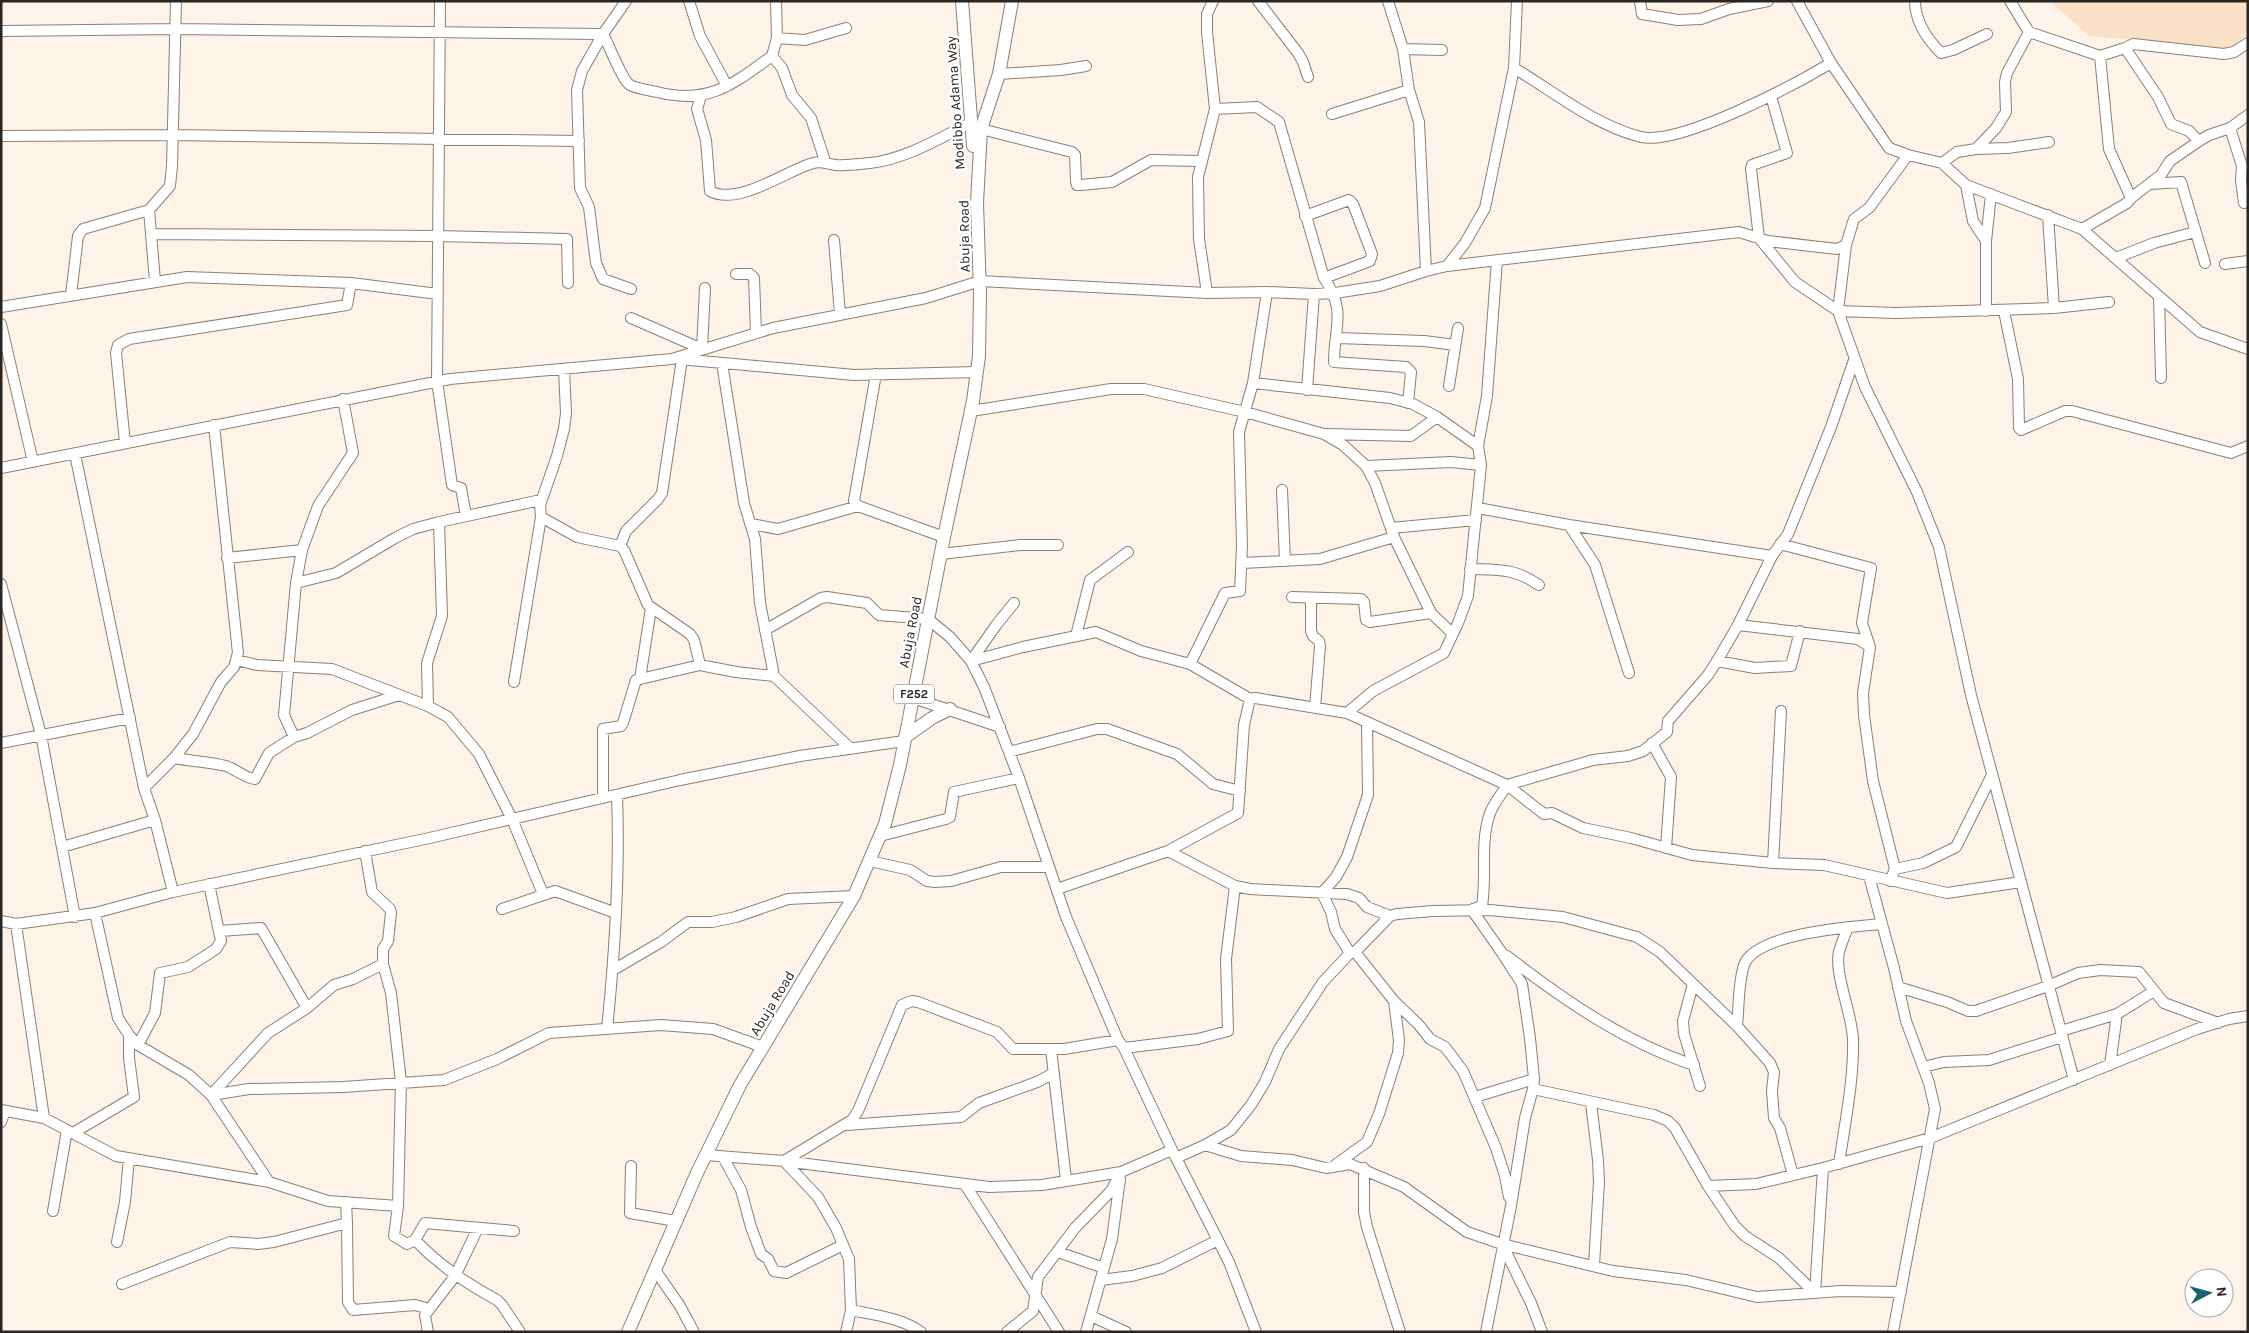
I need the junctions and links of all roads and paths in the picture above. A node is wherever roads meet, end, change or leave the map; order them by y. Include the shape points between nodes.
1 (176, 1) edge
2 (440, 1) edge
3 (626, 1) edge
4 (689, 1) edge
5 (776, 1) edge
6 (962, 1) edge
7 (1012, 1) edge
8 (1213, 1) edge
9 (1258, 1) edge
10 (1388, 1) edge
11 (1517, 1) edge
12 (1640, 1) edge
13 (1768, 1) edge
14 (1797, 1) edge
15 (1915, 1) edge
16 (2010, 1) edge
17 (846, 28) dead end
18 (175, 29) junction
19 (1, 32) edge
20 (2028, 32) junction
21 (439, 34) junction
22 (603, 34) junction
23 (1987, 34) dead end
24 (777, 38) junction
25 (2248, 43) edge
26 (2125, 48) junction
27 (1403, 49) junction
28 (1442, 50) dead end
29 (772, 56) junction
30 (2100, 56) junction
31 (1831, 63) junction
32 (1086, 66) dead end
33 (1514, 68) junction
34 (998, 74) junction
35 (1308, 77) dead end
36 (727, 86) junction
37 (1408, 90) junction
38 (700, 96) junction
39 (1772, 96) junction
40 (1215, 109) junction
41 (1332, 114) dead end
42 (2248, 114) edge
43 (976, 126) junction
44 (2230, 128) junction
45 (173, 135) junction
46 (1, 136) edge
47 (439, 138) junction
48 (578, 141) junction
49 (2199, 141) junction
50 (2049, 142) dead end
51 (1976, 149) junction
52 (1908, 155) junction
53 (825, 161) junction
54 (1201, 162) junction
55 (1942, 163) junction
56 (2150, 184) junction
57 (1966, 185) junction
58 (1992, 194) junction
59 (2130, 198) junction
60 (2248, 202) edge
61 (149, 210) junction
62 (2048, 215) junction
63 (1305, 216) junction
64 (2082, 228) junction
65 (2195, 232) junction
66 (151, 234) junction
67 (439, 236) junction
68 (1759, 238) junction
69 (834, 240) dead end
70 (1986, 241) junction
71 (1846, 245) junction
72 (2116, 258) junction
73 (1497, 260) junction
74 (2248, 261) edge
75 (2205, 263) dead end
76 (2225, 264) dead end
77 (1447, 266) junction
78 (1426, 271) junction
79 (736, 274) dead end
80 (1324, 278) junction
81 (155, 281) junction
82 (980, 281) junction
83 (351, 282) junction
84 (568, 283) dead end
85 (705, 288) dead end
86 (630, 289) dead end
87 (1267, 292) junction
88 (1206, 293) junction
89 (1335, 293) junction
90 (438, 294) junction
91 (1314, 294) junction
92 (72, 295) junction
93 (2159, 296) junction
94 (2109, 302) dead end
95 (1, 307) edge
96 (2054, 308) junction
97 (1838, 310) junction
98 (1986, 311) junction
99 (2004, 311) junction
100 (840, 314) junction
101 (631, 318) dead end
102 (1, 324) edge
103 (1458, 328) dead end
104 (756, 333) junction
105 (1337, 338) junction
106 (1455, 345) junction
107 (702, 349) junction
108 (2248, 349) edge
109 (677, 359) junction
110 (1854, 360) junction
111 (722, 363) junction
112 (564, 368) junction
113 (977, 372) junction
114 (876, 374) junction
115 (2161, 378) dead end
116 (437, 381) junction
117 (1253, 383) junction
118 (1449, 386) dead end
119 (1307, 390) junction
120 (343, 399) junction
121 (1408, 403) junction
122 (971, 411) junction
123 (1245, 412) junction
124 (1437, 417) junction
125 (214, 425) junction
126 (1324, 434) junction
127 (126, 443) junction
128 (1478, 446) junction
129 (2248, 446) edge
130 (75, 454) junction
131 (32, 462) junction
132 (1481, 465) junction
133 (1366, 466) junction
134 (1, 468) edge
135 (1282, 490) dead end
136 (540, 505) junction
137 (858, 506) junction
138 (1478, 508) junction
139 (466, 516) junction
140 (541, 518) junction
141 (1476, 520) junction
142 (439, 522) junction
143 (751, 524) junction
144 (1569, 525) junction
145 (1393, 532) junction
146 (944, 537) junction
147 (1780, 544) junction
148 (1058, 545) dead end
149 (620, 546) junction
150 (302, 550) junction
151 (1128, 552) dead end
152 (941, 554) junction
153 (1772, 556) junction
154 (226, 558) junction
155 (1285, 561) junction
156 (1242, 563) junction
157 (1470, 569) junction
158 (296, 583) junction
159 (1, 584) edge
160 (1539, 585) dead end
161 (1292, 597) dead end
162 (1311, 598) junction
163 (1014, 603) dead end
164 (651, 608) junction
165 (1431, 612) junction
166 (928, 619) junction
167 (1738, 625) junction
168 (765, 630) junction
169 (1800, 631) junction
170 (1453, 634) junction
171 (1076, 636) junction
172 (1870, 647) junction
173 (236, 660) junction
174 (1717, 661) junction
175 (971, 662) junction
176 (1190, 664) junction
177 (700, 665) junction
178 (290, 667) junction
179 (1629, 673) dead end
180 (774, 676) junction
181 (640, 679) junction
182 (514, 682) dead end
183 (399, 695) junction
184 (913, 698) junction
185 (1250, 699) junction
186 (428, 706) junction
187 (1316, 708) junction
188 (950, 709) junction
189 (1781, 711) dead end
190 (1347, 713) junction
191 (130, 718) junction
192 (1366, 723) junction
193 (1000, 727) junction
194 (41, 735) junction
195 (294, 737) junction
196 (905, 739) junction
197 (1, 743) edge
198 (1652, 743) junction
199 (851, 749) junction
200 (1009, 752) junction
201 (174, 758) junction
202 (1992, 775) junction
203 (1019, 778) junction
204 (1507, 785) junction
205 (144, 788) junction
206 (1240, 790) junction
207 (617, 795) junction
208 (603, 798) junction
209 (512, 819) junction
210 (155, 820) junction
211 (880, 836) junction
212 (62, 847) junction
213 (1666, 848) junction
214 (365, 851) junction
215 (1168, 851) junction
216 (870, 861) junction
217 (1773, 863) junction
218 (1049, 867) junction
219 (1895, 869) junction
220 (1869, 876) junction
221 (1890, 881) junction
222 (2021, 882) junction
223 (210, 884) junction
224 (1235, 886) junction
225 (1057, 889) junction
226 (173, 892) junction
227 (1322, 893) junction
228 (544, 894) junction
229 (854, 896) junction
230 (502, 909) dead end
231 (1472, 910) junction
232 (95, 913) junction
233 (616, 913) junction
234 (75, 916) junction
235 (1390, 916) junction
236 (1, 921) edge
237 (16, 924) junction
238 (1882, 924) junction
239 (1848, 927) junction
240 (220, 931) junction
241 (1352, 952) junction
242 (1502, 952) junction
243 (383, 964) junction
244 (613, 970) junction
245 (1693, 984) junction
246 (1898, 986) junction
247 (2048, 986) junction
248 (2154, 991) junction
249 (1394, 1001) junction
250 (307, 1008) junction
251 (2117, 1014) junction
252 (2248, 1016) edge
253 (2218, 1023) junction
254 (1737, 1026) junction
255 (607, 1029) junction
256 (2061, 1034) junction
257 (129, 1035) junction
258 (1121, 1044) junction
259 (138, 1045) junction
260 (763, 1047) junction
261 (1051, 1049) junction
262 (1694, 1065) junction
263 (2110, 1065) junction
264 (1923, 1067) junction
265 (1054, 1073) junction
266 (2074, 1080) junction
267 (401, 1082) junction
268 (1534, 1084) junction
269 (1700, 1086) dead end
270 (211, 1095) junction
271 (1475, 1097) junction
272 (1591, 1103) junction
273 (3, 1111) edge
274 (44, 1118) junction
275 (1, 1122) edge
276 (846, 1125) junction
277 (70, 1132) junction
278 (1930, 1138) junction
279 (1205, 1145) junction
280 (1174, 1154) junction
281 (706, 1155) junction
282 (723, 1157) junction
283 (129, 1158) junction
284 (784, 1161) junction
285 (1839, 1164) junction
286 (631, 1166) dead end
287 (1334, 1167) junction
288 (1364, 1168) junction
289 (1823, 1168) junction
290 (1121, 1172) junction
291 (1793, 1175) junction
292 (1066, 1180) junction
293 (269, 1182) junction
294 (966, 1186) junction
295 (1708, 1186) junction
296 (346, 1202) junction
297 (398, 1206) junction
298 (1511, 1206) junction
299 (53, 1211) dead end
300 (676, 1221) junction
301 (348, 1223) junction
302 (478, 1228) junction
303 (514, 1231) dead end
304 (415, 1240) junction
305 (1218, 1240) junction
306 (117, 1242) dead end
307 (1502, 1244) junction
308 (843, 1245) junction
309 (1058, 1252) junction
310 (1594, 1265) junction
311 (1104, 1268) junction
312 (655, 1270) junction
313 (455, 1276) junction
314 (1101, 1280) junction
315 (122, 1284) dead end
316 (1901, 1292) junction
317 (1815, 1293) junction
318 (1036, 1295) junction
319 (429, 1309) junction
320 (851, 1310) junction
321 (1091, 1316) junction
322 (428, 1332) edge
323 (520, 1332) edge
324 (628, 1332) edge
325 (694, 1332) edge
326 (846, 1332) edge
327 (921, 1332) edge
328 (1007, 1332) edge
329 (1059, 1332) edge
330 (1086, 1332) edge
331 (1126, 1332) edge
332 (1256, 1332) edge
333 (1400, 1332) edge
334 (1486, 1332) edge
335 (1542, 1332) edge
336 (1894, 1332) edge

1 - 18 street
2 - 21 street
3 - 22 street
4 - 36 street via 700,36
5 - 24 street
6 - 43 main road, Modibbo Adama Way
7 - 34 main road, Abuja Road / F252
8 - 40 street via 1207,23
9 - 35 street via 1304,62
10 - 27 street
11 - 33 street
12 - 13 street via 1642,14 1678,20 1701,19
14 - 31 street
15 - 23 street via 1921,27 1941,53
16 - 20 street
17 - 24 street via 805,40
18 - 19 street
18 - 21 street
18 - 45 street
20 - 30 street
20 - 51 street via 2005,82 2006,112
21 - 22 street
21 - 47 street
22 - 38 street via 630,85 681,97
22 - 48 street via 582,71 577,90
24 - 29 street
25 - 26 street via 2224,54 2133,44
26 - 30 street
26 - 49 street via 2171,124 2189,131
27 - 28 street
27 - 37 street
29 - 36 street
29 - 53 street via 782,68 792,95 811,118
30 - 59 street via 2109,149
31 - 39 street
31 - 52 street via 1889,148
32 - 34 street
33 - 39 street via 1594,120 1643,137 1657,138 1683,131
33 - 77 street via 1485,208
34 - 43 main road, Abuja Road / F252
36 - 38 street
37 - 41 street
37 - 78 street via 1420,131
38 - 53 street via 698,109 706,140 710,191 731,194 748,191
39 - 68 street via 1787,153 1752,165
40 - 54 street
40 - 63 street via 1257,107 1279,122
42 - 44 street
43 - 53 street via 871,163 834,165
43 - 54 street via 1072,152 1075,155 1077,185 1112,182 1152,160
43 - 82 main road, Abuja Road / F252
44 - 49 street
44 - 60 street via 2242,166 2244,203
45 - 46 street
45 - 47 street
45 - 61 street via 170,186
47 - 48 street
47 - 67 street
48 - 86 street via 580,188 589,207 599,273 603,279
49 - 56 street via 2170,161
50 - 51 street
51 - 55 street via 1957,152
52 - 55 street
52 - 71 street via 1868,208 1854,219
54 - 88 street via 1198,239
55 - 57 street
56 - 59 street
56 - 65 street via 2181,182
57 - 58 street
57 - 70 street via 1973,221
58 - 62 street
58 - 70 street
59 - 64 street via 2113,213
61 - 66 street
61 - 92 street via 83,229 78,236
62 - 64 street
62 - 96 street
63 - 80 street
63 - 80 street via 1349,200 1372,254 1370,261
64 - 72 street
65 - 72 street
65 - 75 street
66 - 67 street
66 - 81 street
67 - 84 street via 567,239
67 - 90 street
68 - 71 street via 1837,249
68 - 73 street via 1739,232
68 - 97 street via 1795,282
69 - 100 street
70 - 98 street
71 - 97 street
72 - 93 street
73 - 77 street
73 - 128 street via 1487,396
74 - 76 street
77 - 78 street
78 - 89 street via 1380,286
79 - 104 street via 750,274 754,278
80 - 89 street
81 - 83 street via 187,277
81 - 92 street
82 - 88 street
82 - 100 street via 926,298
82 - 113 main road, Abuja Road / F252
83 - 90 street
83 - 127 street via 347,305 129,339 118,345 116,353
85 - 107 street
87 - 88 street
87 - 91 street
87 - 117 street
89 - 91 street
89 - 105 street via 1339,311
90 - 116 street
91 - 119 street
92 - 95 street
93 - 108 street via 2200,332
93 - 115 street
94 - 96 street
96 - 99 street
97 - 98 street via 1896,313
97 - 110 street
98 - 99 street
99 - 129 street via 2018,379 2019,428 2022,430 2072,411 2231,453
100 - 104 street
101 - 107 street
102 - 131 street
103 - 106 street
104 - 107 street
105 - 106 street
105 - 121 street via 1334,362 1409,369
106 - 118 street
107 - 109 street
109 - 111 street
109 - 112 street
109 - 149 street via 662,493 626,531
110 - 147 street via 1802,503
110 - 202 street via 1917,492 1939,547
111 - 114 street via 854,375
111 - 143 street via 744,502
112 - 116 street
112 - 136 street via 564,429
113 - 114 street
113 - 122 main road, Abuja Road / F252
114 - 137 street via 853,497
116 - 120 street
116 - 139 street via 452,485 461,488
117 - 119 street
117 - 123 street
119 - 121 street
120 - 125 street
120 - 150 street via 353,453 318,506
121 - 124 street
122 - 123 street via 1111,389 1133,389
122 - 146 main road, Abuja Road / F252
123 - 126 street
123 - 156 street via 1239,432
124 - 126 street via 1415,436
124 - 128 street
125 - 127 street
125 - 154 street
126 - 133 street via 1343,445
127 - 130 street
128 - 132 street
130 - 131 street
130 - 191 street
131 - 134 street
132 - 133 street via 1451,462
132 - 138 street
133 - 145 street
135 - 155 street
136 - 139 street via 536,501
136 - 140 street
137 - 143 street via 778,529
137 - 146 street
138 - 141 street
138 - 144 street
139 - 142 street
140 - 149 street via 577,537
140 - 182 street
141 - 145 street
141 - 157 street
142 - 158 street via 413,529 336,573
142 - 186 street via 442,616 428,663
143 - 168 street via 756,539
144 - 153 street
144 - 179 street via 1595,565
145 - 155 street via 1320,559
145 - 165 street
146 - 152 main road, Abuja Road / F252
147 - 153 street
147 - 172 street via 1872,568 1862,623
148 - 152 street via 1020,544
149 - 164 street
150 - 154 street
150 - 158 street
151 - 171 street via 1090,580
152 - 166 main road, Abuja Road / F252
153 - 167 street
154 - 173 street via 236,626
155 - 156 street
156 - 176 street via 1240,591 1225,593
157 - 160 street via 1513,571
157 - 170 street via 1468,596
158 - 178 street
159 - 194 street
161 - 162 street
162 - 165 street via 1364,600 1366,620 1370,622
162 - 187 street via 1311,631 1320,646
163 - 175 street
164 - 177 street via 690,634
164 - 181 street
165 - 170 street
166 - 168 street via 880,615 867,604 827,597
166 - 175 street via 950,637
166 - 184 main road, Abuja Road / F252
167 - 169 street
167 - 174 street
168 - 180 street
169 - 172 street via 1858,639
169 - 174 street via 1791,666 1754,668
170 - 190 street via 1444,653 1373,690
171 - 175 street
171 - 176 street via 1096,632 1141,651
172 - 219 street via 1863,693 1864,720 1873,781
173 - 178 street
173 - 201 street via 194,734
174 - 198 street via 1668,721 1667,732
175 - 193 street
176 - 185 street
177 - 180 street
177 - 181 street
178 - 183 street via 332,669
178 - 195 street via 284,716
180 - 199 street
181 - 208 street via 633,683 621,726 603,729
183 - 186 street
183 - 195 street via 352,710
184 - 188 street
184 - 196 main road, Abuja Road / F252
185 - 187 street
185 - 206 street via 1244,725
186 - 209 street via 448,717 479,754
187 - 190 street
188 - 193 street
188 - 196 main road
189 - 217 street
190 - 192 street
191 - 194 street
191 - 205 street
192 - 204 street
192 - 227 street via 1368,795 1347,857
193 - 200 street
194 - 197 street
194 - 212 street
195 - 201 street via 269,753 255,778 224,765
196 - 199 street
196 - 211 main road, Abuja Road / F252
198 - 204 street via 1628,756 1575,765
198 - 213 street via 1671,777
199 - 207 street via 782,760
200 - 203 street
200 - 206 street via 1107,729 1177,754 1213,784
201 - 205 street
202 - 219 street via 1956,847 1923,863
202 - 222 street
203 - 211 street via 954,792 950,816 946,819
203 - 218 street
204 - 213 street via 1544,814 1552,813 1584,828
204 - 231 street via 1489,814 1484,837 1485,889 1482,906
205 - 210 street
206 - 215 street via 1238,813
207 - 208 street
207 - 233 street
208 - 209 street
209 - 214 street
209 - 228 street
210 - 212 street
210 - 226 street
211 - 216 main road, Abuja Road / F252
212 - 234 street
213 - 217 street via 1692,855
214 - 223 street
214 - 243 street via 373,895 390,908 391,913
215 - 224 street
215 - 225 street
216 - 218 street via 910,870 927,881 935,882 1001,867
216 - 229 main road, Abuja Road / F252
217 - 220 street via 1824,865
218 - 225 street
219 - 221 street
220 - 221 street
220 - 238 street
221 - 222 street via 1947,893
222 - 247 street
223 - 226 street
223 - 240 street
224 - 227 street
224 - 258 street via 1226,959 1228,1030 1198,1039
225 - 258 street via 1076,942
226 - 232 street
227 - 235 street via 1359,898 1367,907
227 - 241 street via 1335,930
228 - 230 street
228 - 233 street via 555,891
229 - 244 street via 788,899 736,917 688,922
229 - 260 main road, Abuja Road / F252
231 - 235 street
231 - 242 street
231 - 245 street via 1563,917 1637,937 1660,952
232 - 234 street
232 - 257 street via 118,1018
233 - 244 street
234 - 237 street
235 - 241 street
236 - 237 street
237 - 274 street
238 - 239 street
238 - 246 street
239 - 254 street via 1803,934 1759,948 1744,964
239 - 285 street via 1838,954 1853,1037 1852,1067
240 - 250 street via 261,928
240 - 259 street via 221,942 216,949 188,967 160,973 155,1013
241 - 249 street
241 - 279 street via 1323,982 1279,1049 1251,1106 1231,1130
242 - 262 street via 1557,994 1593,1016 1663,1055
242 - 268 street via 1522,984
243 - 250 street via 334,985
243 - 267 street via 391,993
244 - 255 street
245 - 254 street
245 - 262 street via 1683,1021
246 - 247 street via 1968,1011
246 - 264 street via 1906,1021
247 - 248 street via 2078,973 2100,970 2139,972
247 - 256 street
248 - 251 street
248 - 253 street via 2169,1006
249 - 271 street via 1430,1039 1445,1047 1463,1071
249 - 287 street via 1398,1054 1378,1114 1367,1142
250 - 270 street via 268,1033
251 - 256 street
251 - 263 street
252 - 253 street
253 - 263 street
254 - 291 street via 1764,1054 1774,1072 1774,1118 1780,1128
255 - 260 street via 661,1025 713,1029
255 - 267 street via 549,1033 450,1078
256 - 264 street via 1990,1060 1944,1062
256 - 266 street
257 - 259 street
257 - 277 street via 134,1097
258 - 261 street
258 - 280 street
259 - 270 street via 189,1075
260 - 281 main road, Abuja Road / F252 via 740,1085
261 - 265 street
261 - 276 street via 1013,1049 997,1032 918,1002 908,1002 902,1005 858,1111
262 - 269 street
263 - 266 street
264 - 278 street via 1935,1109
265 - 276 street via 979,1103 961,1117
265 - 292 street
266 - 278 street
267 - 270 street via 249,1089
267 - 297 street
268 - 271 street
268 - 272 street
268 - 298 street via 1525,1118
270 - 293 street
271 - 298 street via 1496,1148
272 - 295 street via 1654,1115 1668,1121
272 - 310 street via 1599,1167
273 - 274 street
273 - 275 street
274 - 277 street
276 - 284 street
277 - 283 street via 116,1156
277 - 299 street
278 - 285 street
278 - 316 street
279 - 280 street
279 - 287 street via 1241,1156
280 - 290 street
280 - 305 street
281 - 282 street
281 - 300 main road, Abuja Road / F252
282 - 284 street
282 - 308 street via 741,1190 761,1254 768,1259 774,1271 786,1273
283 - 293 street
283 - 306 street
284 - 294 street
284 - 308 street via 818,1197
285 - 289 street
286 - 300 street via 630,1213
287 - 288 street via 1350,1164
288 - 307 street via 1404,1187 1467,1232
288 - 333 street via 1367,1227
289 - 291 street
289 - 317 street
290 - 292 street
290 - 309 street via 1111,1191 1075,1228
290 - 311 street via 1112,1239
291 - 295 street via 1756,1184
292 - 294 street via 1042,1185
293 - 296 street via 328,1201
294 - 318 street
295 - 317 street via 1735,1226 1779,1258
296 - 297 street
296 - 301 street
297 - 304 street via 394,1236 407,1244
298 - 307 street
300 - 312 main road, Abuja Road / F252
301 - 315 street via 274,1242 230,1242
301 - 319 street via 348,1302 354,1310 415,1305
302 - 303 street
302 - 304 street via 425,1223
302 - 313 street
304 - 313 street
305 - 314 street via 1162,1268
305 - 332 street
307 - 310 street
307 - 334 street
307 - 335 street
308 - 320 street via 849,1259
309 - 311 street
309 - 318 street via 1038,1277
310 - 317 street via 1613,1271 1686,1280 1757,1297
311 - 314 street
312 - 324 main road, Abuja Road / F252
312 - 325 street
313 - 319 street
313 - 323 street via 502,1305
314 - 321 street
316 - 317 street
316 - 336 street
318 - 328 street via 1033,1311
318 - 329 street
319 - 322 street via 425,1315
320 - 326 street
320 - 327 street via 883,1316
321 - 330 street
321 - 331 street

